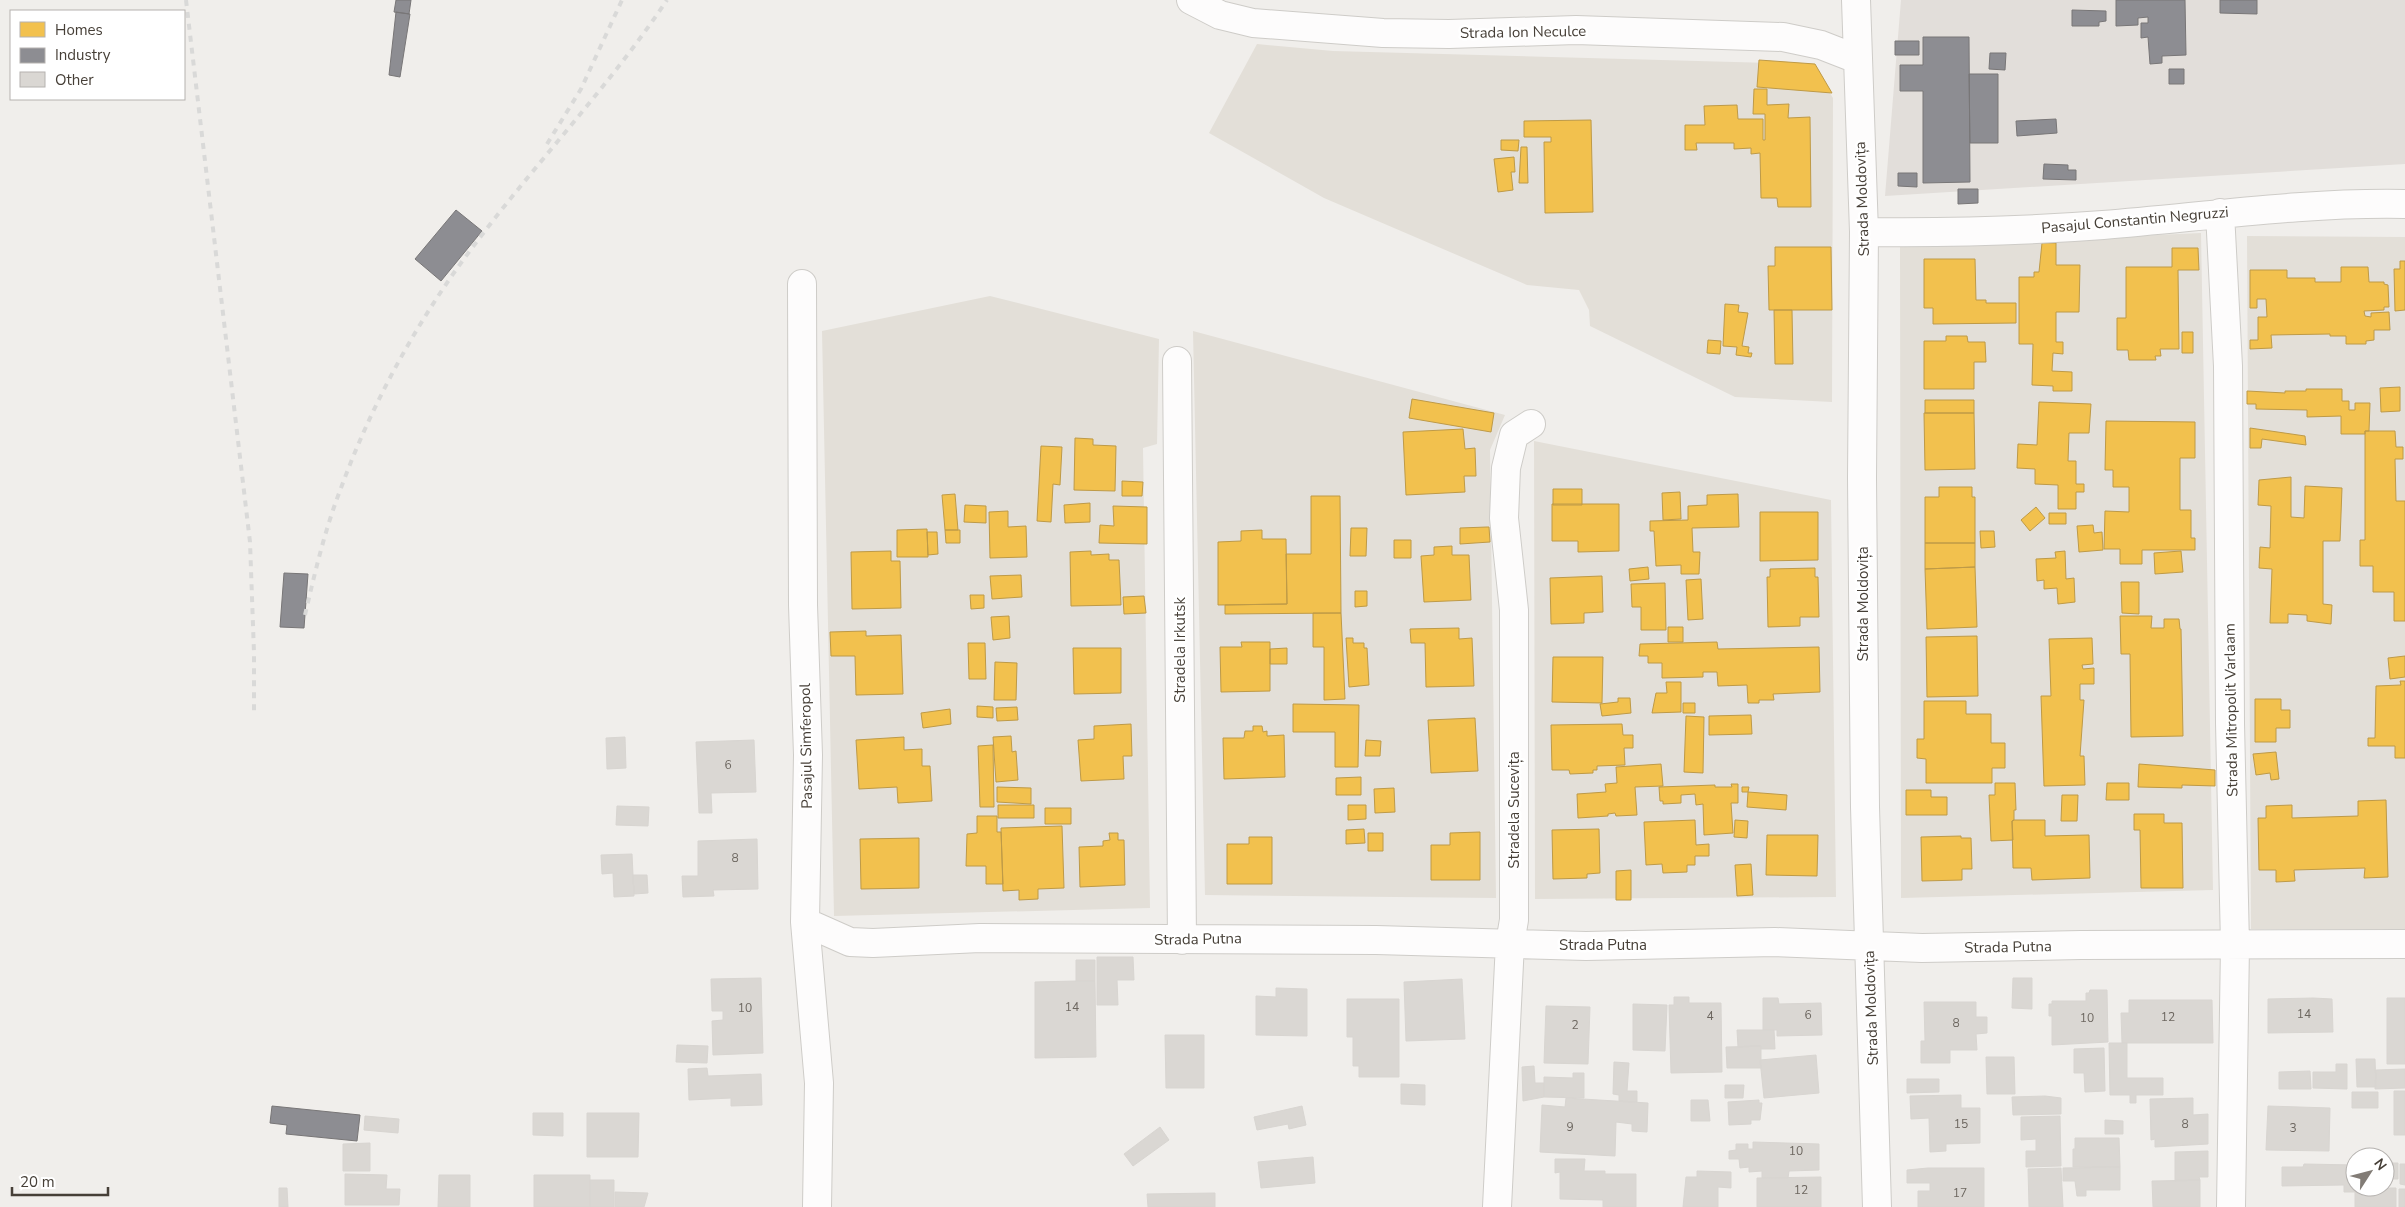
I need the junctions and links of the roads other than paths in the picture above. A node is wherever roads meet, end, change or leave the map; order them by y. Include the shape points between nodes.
1 (1191, 0) edge
2 (1856, 0) edge
3 (1857, 59) junction
4 (2405, 204) edge
5 (2220, 213) junction
6 (1864, 232) junction
7 (802, 284) dead end
8 (1177, 361) dead end
9 (1531, 424) dead end
10 (805, 922) junction
11 (1182, 940) junction
12 (1510, 943) junction
13 (2405, 944) edge
14 (2235, 945) junction
15 (1870, 946) junction
16 (817, 1207) edge
17 (1497, 1207) edge
18 (1877, 1207) edge
19 (2231, 1207) edge

1 - 3 street, Strada Ion Neculce via 1220,15 1253,23 1383,34 1576,30 1782,37 1821,44
2 - 3 street, Strada Moldovița
3 - 6 street, Strada Moldovița
4 - 5 street, Pasajul Constantin Negruzzi via 2373,203
5 - 6 street, Pasajul Constantin Negruzzi via 2103,225 1920,233
5 - 14 street, Strada Mitropolit Varlaam via 2228,366
6 - 15 street, Strada Moldovița via 1862,478 1865,807
7 - 10 street, Pasajul Simferopol via 803,605 808,755
8 - 11 street, Stradela Irkutsk
9 - 12 street, Stradela Sucevița via 1514,435 1506,468 1504,518 1514,610 1514,920
10 - 11 street, Strada Putna via 850,942 951,938
10 - 16 street, Pasajul Simferopol via 819,1082
11 - 12 street, Strada Putna via 1259,938
12 - 15 street, Strada Putna via 1596,946 1775,942
12 - 17 street, Stradela Sucevița
13 - 14 street, Strada Putna
14 - 15 street, Strada Putna
14 - 19 street, Strada Mitropolit Varlaam
15 - 18 street, Strada Moldovița

